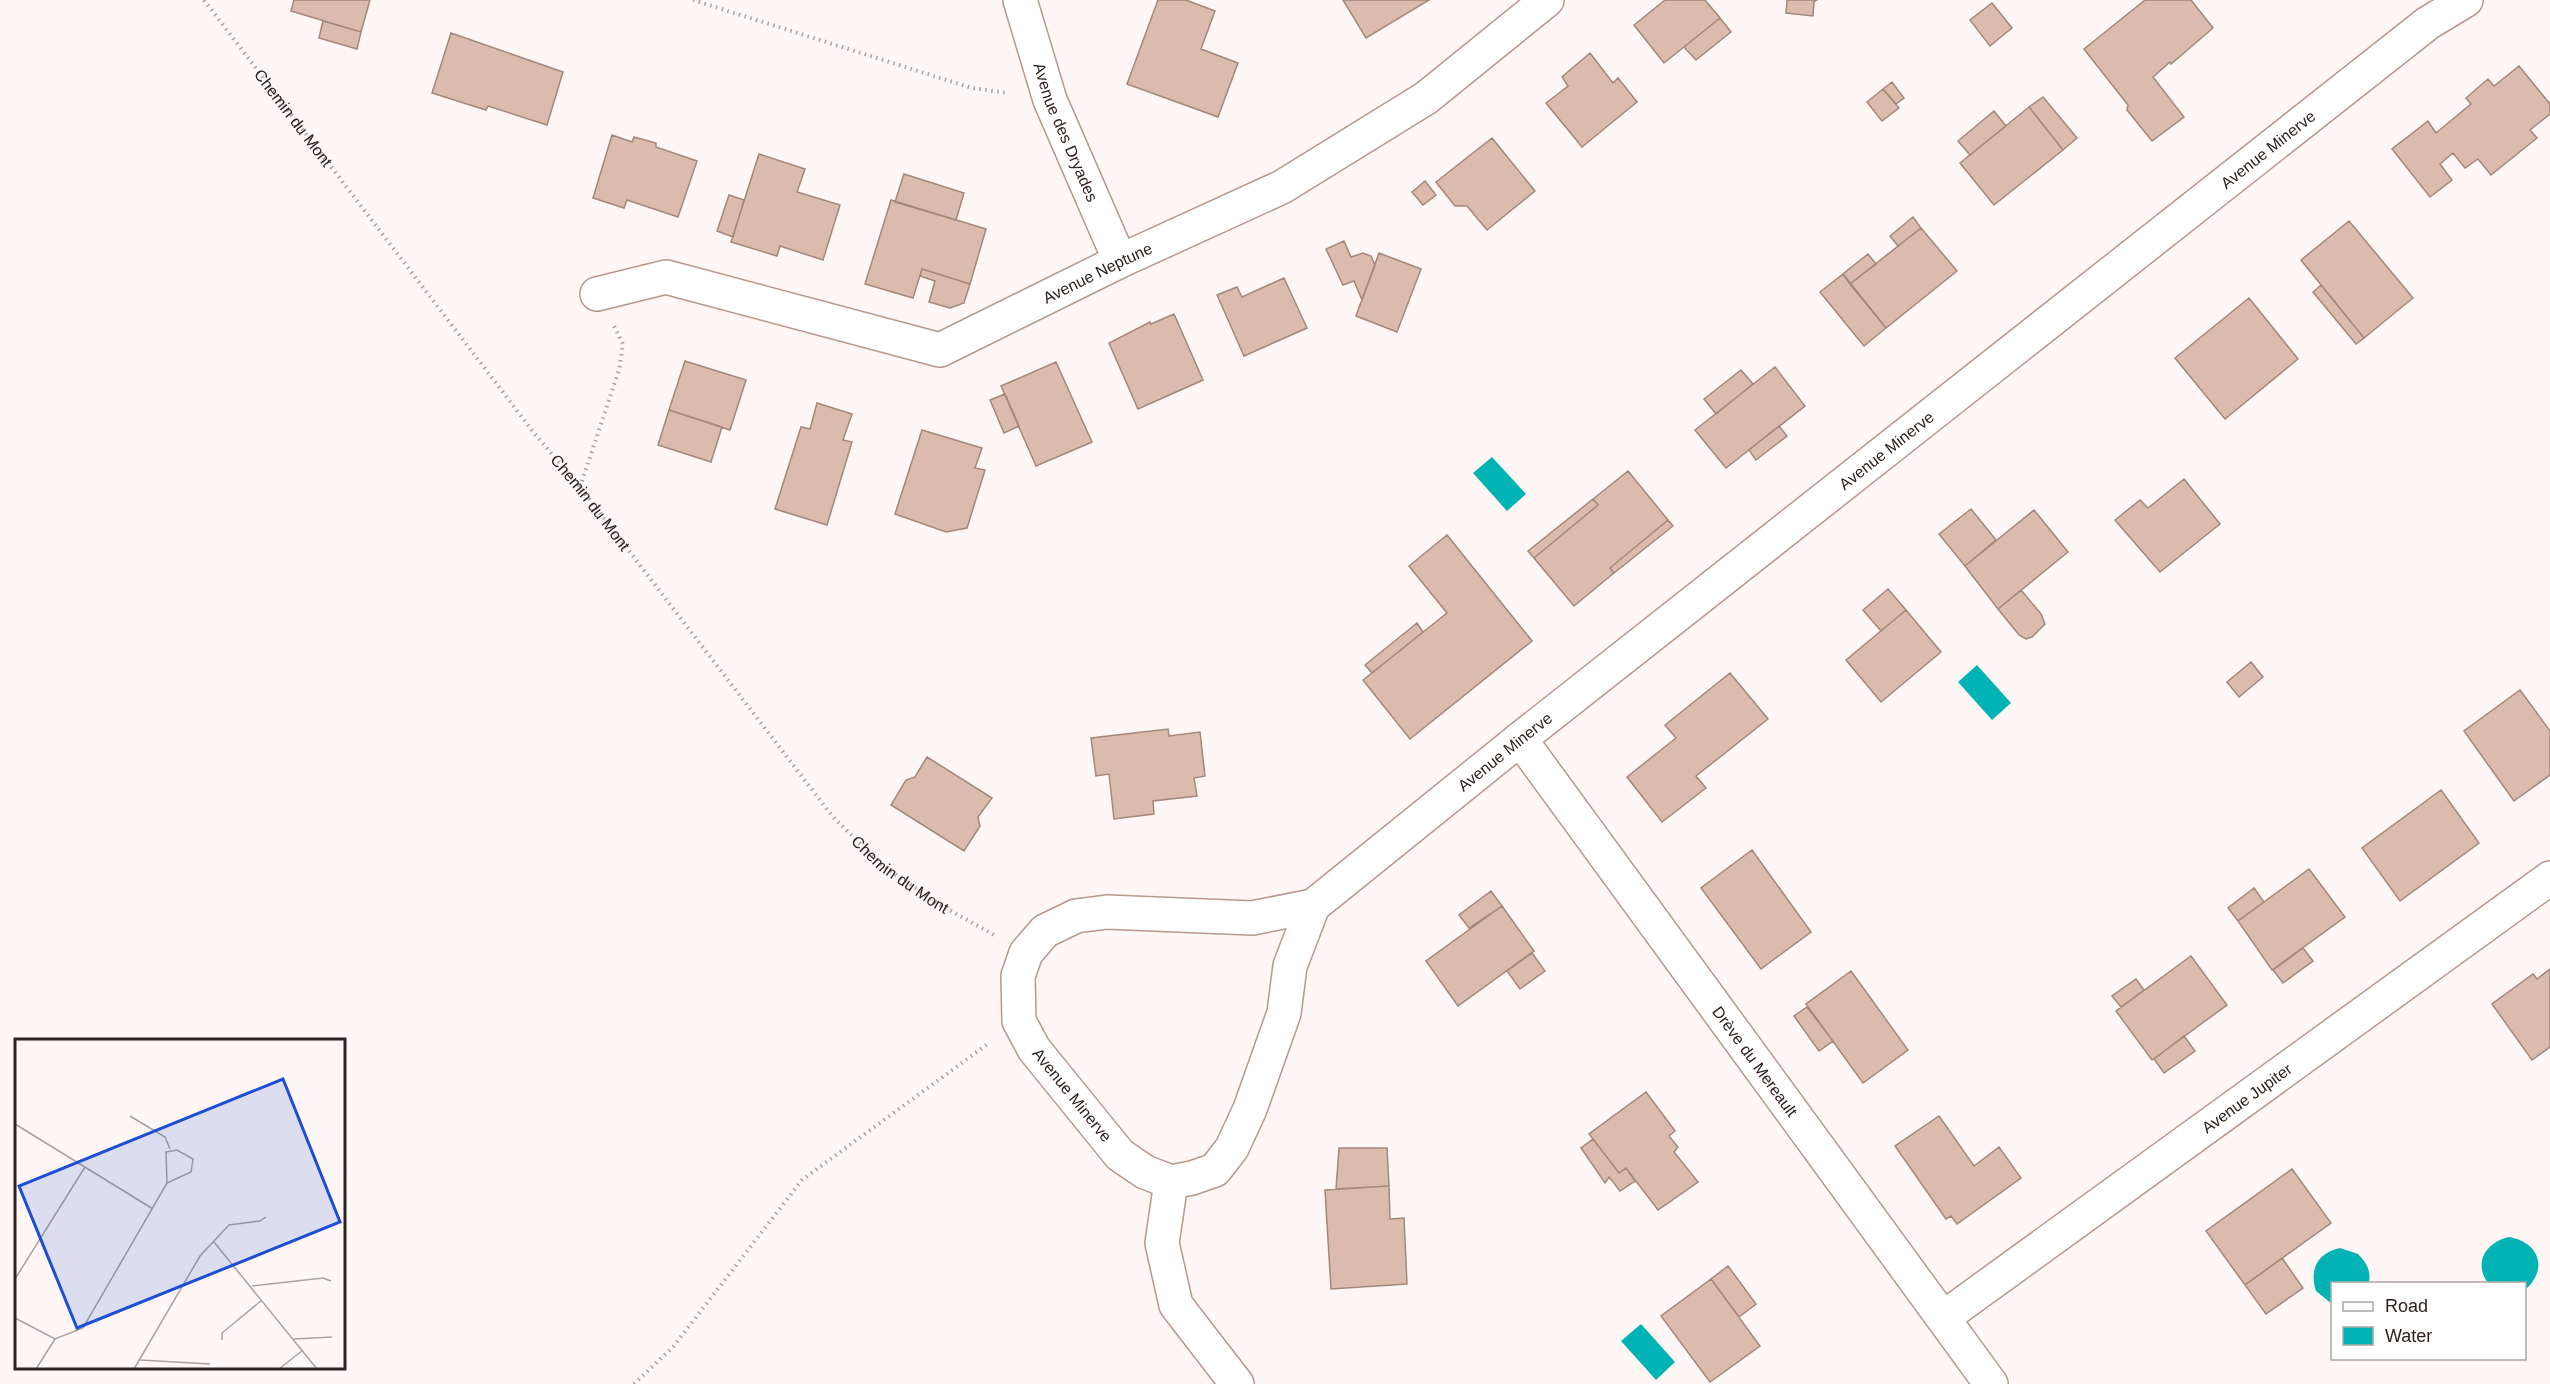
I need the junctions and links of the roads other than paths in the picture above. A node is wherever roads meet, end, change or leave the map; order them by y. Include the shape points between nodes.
1 (1020, 0) edge
2 (1547, 0) edge
3 (2466, 0) edge
4 (1120, 261) junction
5 (597, 294) road end
6 (1520, 739) junction
7 (2550, 878) edge
8 (1313, 906) junction
9 (1171, 1182) junction
10 (1943, 1318) junction
11 (1237, 1384) edge
12 (1991, 1384) edge

1 - 4 street, Avenue des Dryades via 1050,100
2 - 4 street, Avenue Neptune via 1426,98 1282,187
3 - 6 street, Avenue Minerve via 2419,30
4 - 5 street, Avenue Neptune via 940,351 666,277
6 - 8 street, Avenue Minerve
6 - 10 street, Drève du Mereault
7 - 10 street, Avenue Jupiter
8 - 9 street via 1290,966 1284,1013 1232,1148 1215,1170
8 - 9 street, Avenue Minerve via 1252,918 1107,912 1076,916 1045,931 1026,954 1018,976 1019,1021 1034,1049 1120,1155 1145,1172
9 - 11 street via 1162,1244 1176,1305
10 - 12 street, Drève du Mereault

